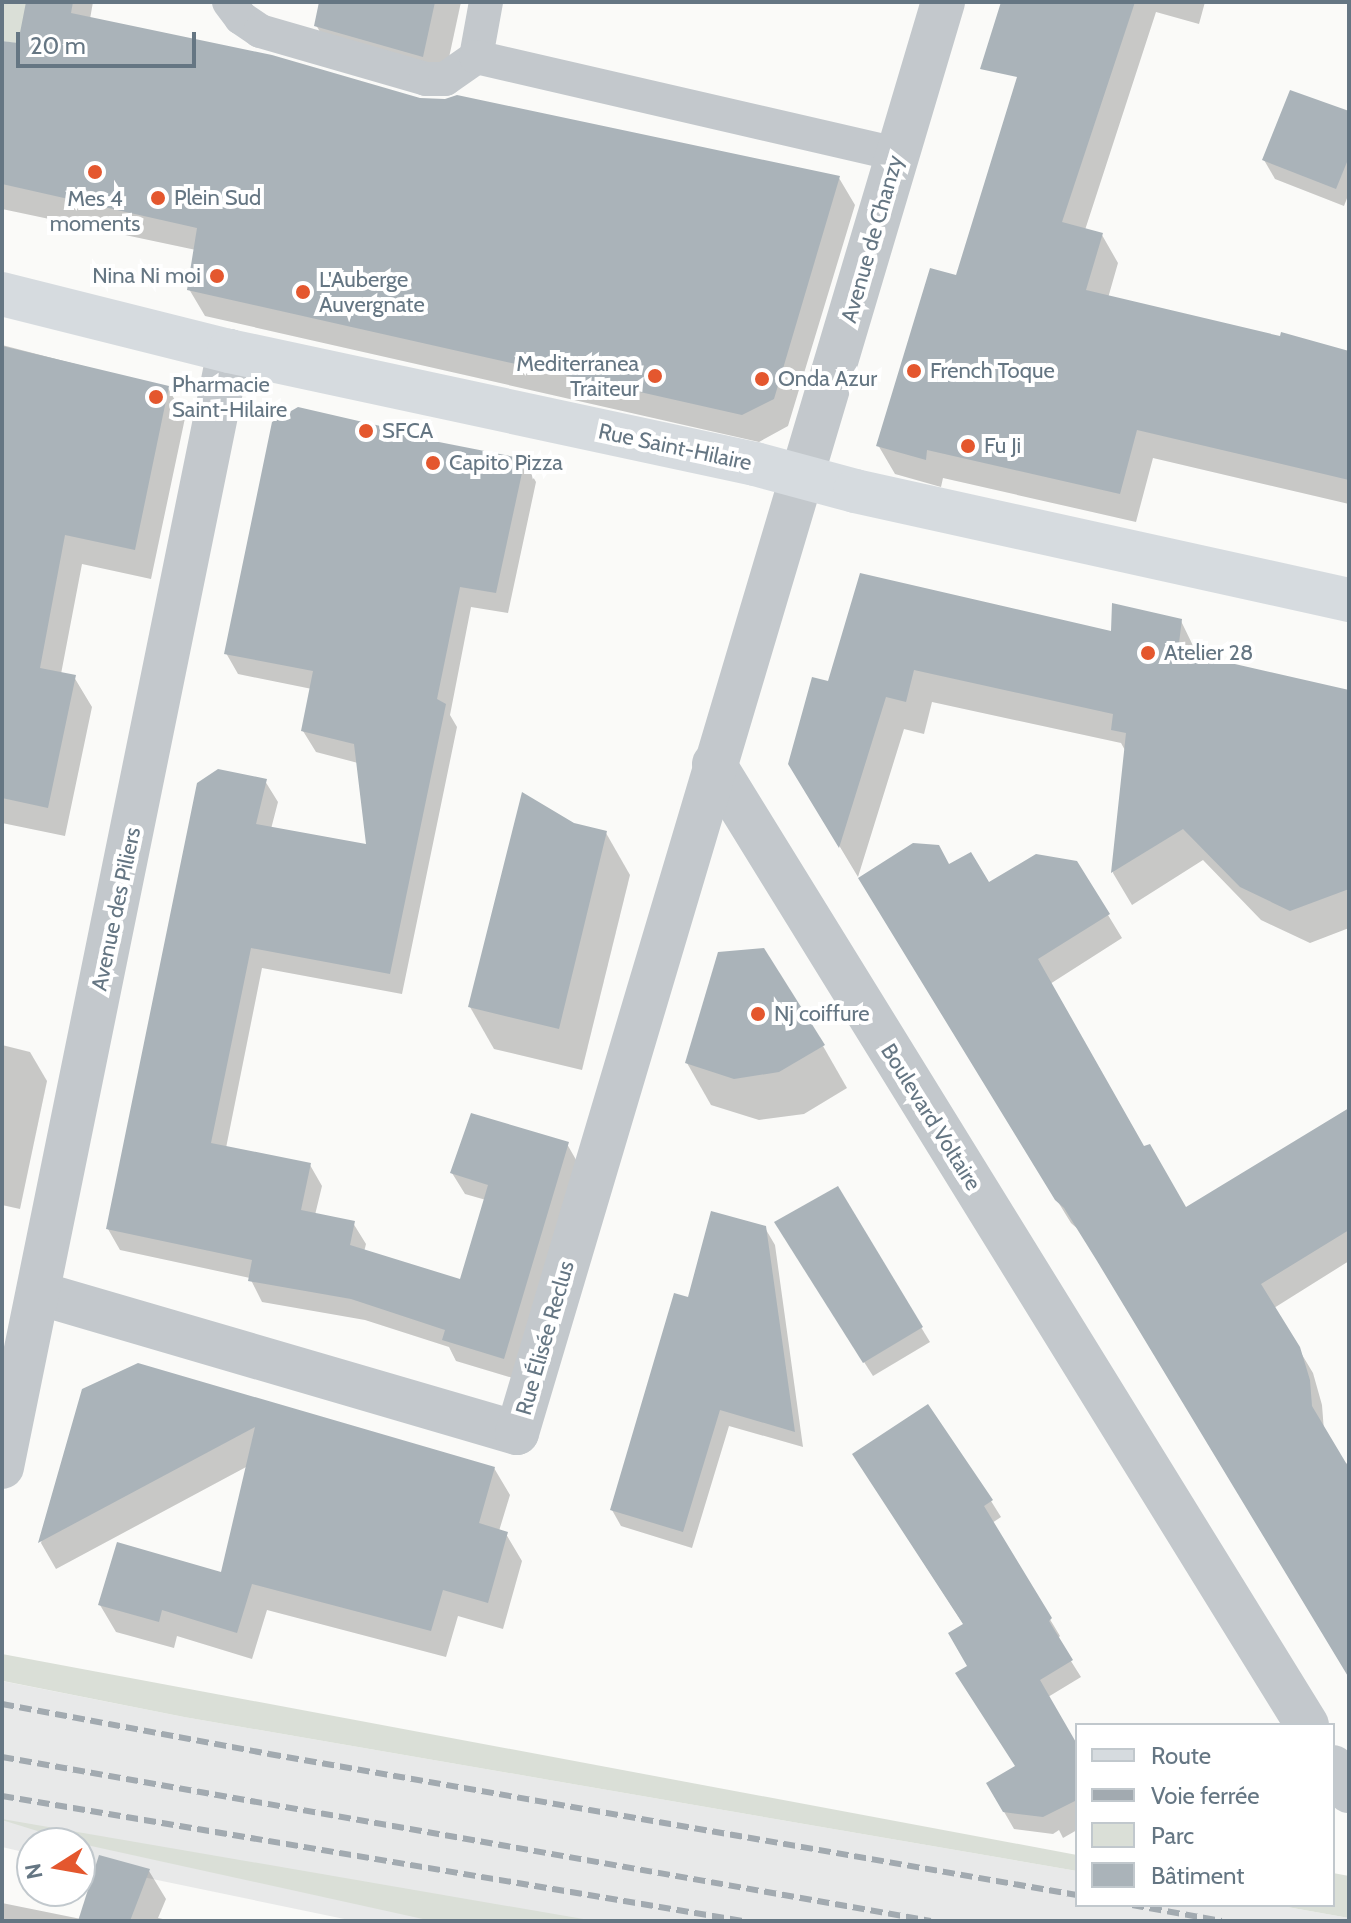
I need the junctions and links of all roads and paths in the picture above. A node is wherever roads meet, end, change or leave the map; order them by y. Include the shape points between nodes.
1 (229, 2) edge
2 (486, 2) edge
3 (943, 2) edge
4 (476, 57) junction
5 (897, 154) junction
6 (2, 294) edge
7 (229, 351) junction
8 (801, 475) junction
9 (1349, 600) edge
10 (714, 764) junction
11 (38, 1293) junction
12 (2, 1467) edge
13 (1306, 1723) edge
14 (1335, 1770) edge
15 (1349, 1791) edge

1 - 4 lane via 260,31 426,79 445,79
2 - 4 lane
3 - 5 street, Avenue de Chanzy
4 - 5 lane
5 - 8 street, Avenue de Chanzy
6 - 7 street, Rue Saint-Hilaire
7 - 8 street, Rue Saint-Hilaire
7 - 11 street, Avenue des Piliers
8 - 9 street, Rue Saint-Hilaire
8 - 10 street
10 - 11 street, Rue Élisée Reclus via 517,1433
10 - 13 street, Boulevard Voltaire
11 - 12 street, Avenue des Piliers
14 - 15 street

